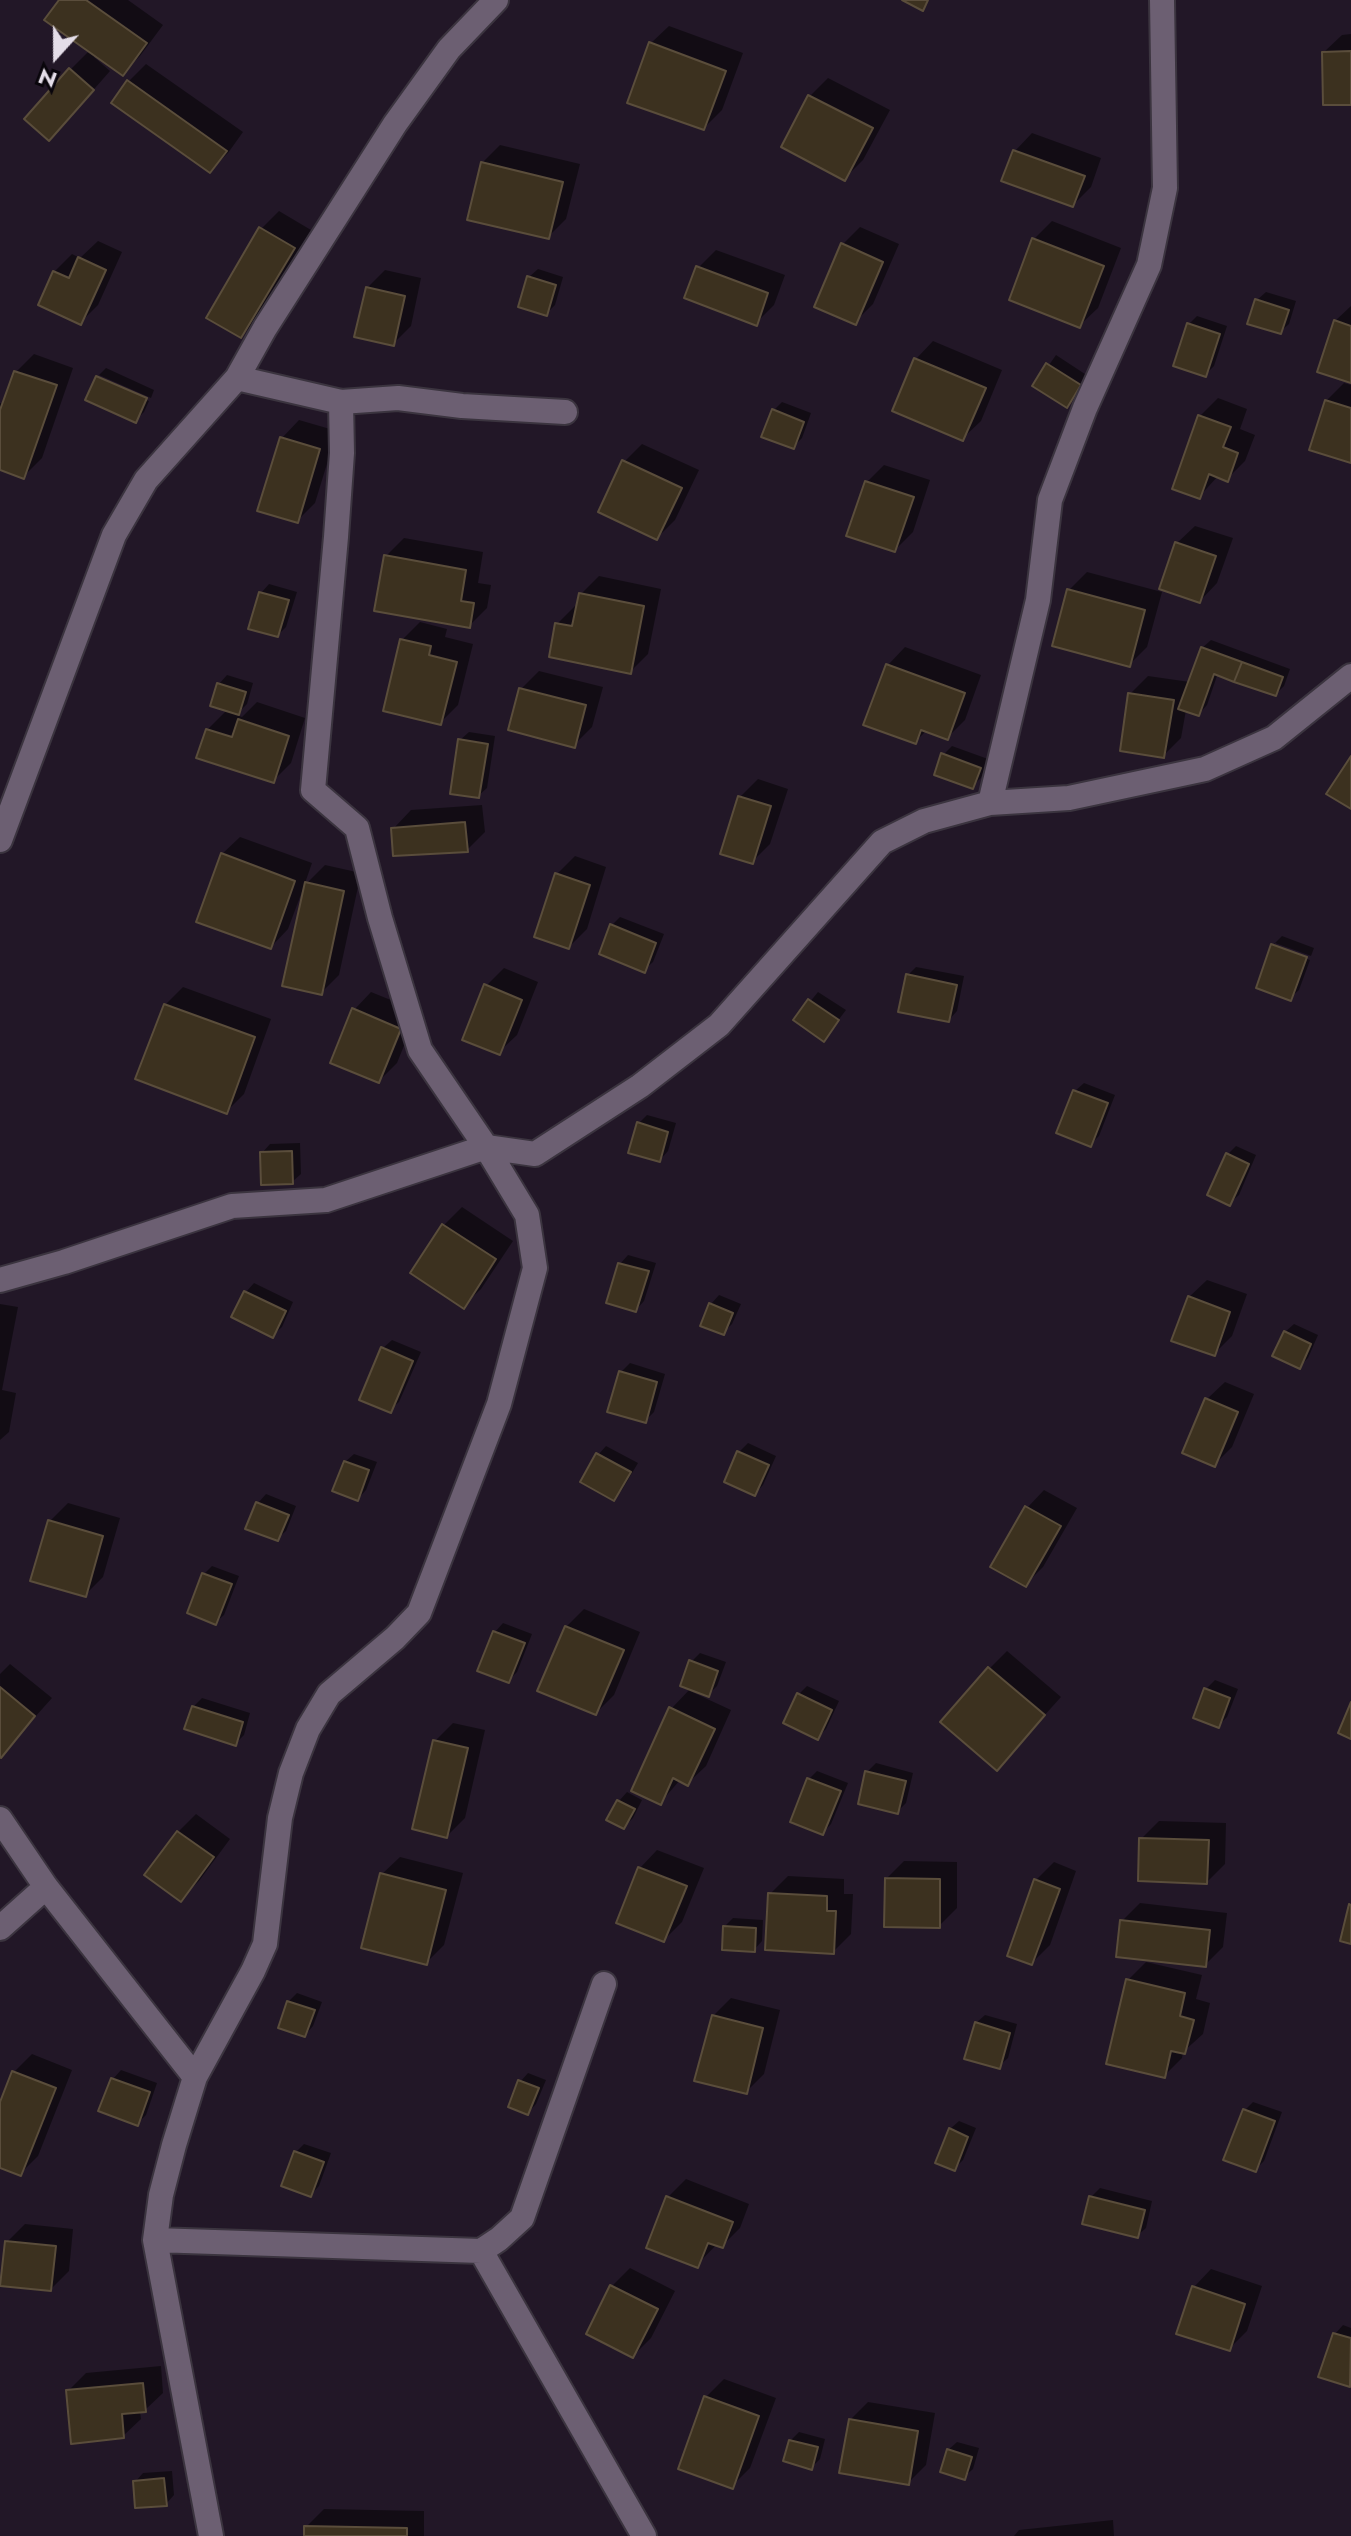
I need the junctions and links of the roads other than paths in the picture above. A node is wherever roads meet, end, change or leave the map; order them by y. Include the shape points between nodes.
1 (496, 0) edge
2 (1162, 0) edge
3 (237, 378) junction
4 (341, 402) junction
5 (565, 412) dead end
6 (1351, 676) edge
7 (990, 803) junction
8 (0, 840) edge
9 (486, 1147) junction
10 (0, 1280) edge
11 (0, 1819) edge
12 (46, 1887) junction
13 (0, 1928) edge
14 (604, 1984) dead end
15 (195, 2077) junction
16 (155, 2240) junction
17 (481, 2251) junction
18 (211, 2536) edge
19 (644, 2536) edge

1 - 3 street via 449,49 395,124
2 - 7 street via 1165,188 1149,265 1050,500 1038,600
3 - 4 street
3 - 8 street via 146,480 114,535
4 - 5 street via 398,398
4 - 9 street via 339,495 313,790 357,828 420,1050
6 - 7 street via 1274,738 1205,769 1069,798
7 - 9 street via 924,821 882,842 719,1025 640,1086 535,1154
9 - 10 street via 326,1200 232,1206
9 - 15 street via 527,1215 535,1268 499,1404 419,1613 329,1694 308,1729 280,1818 265,1944
11 - 12 street
12 - 13 street
12 - 15 street
14 - 17 street via 522,2218
15 - 16 street via 161,2195
16 - 17 street
16 - 18 street
17 - 19 street

